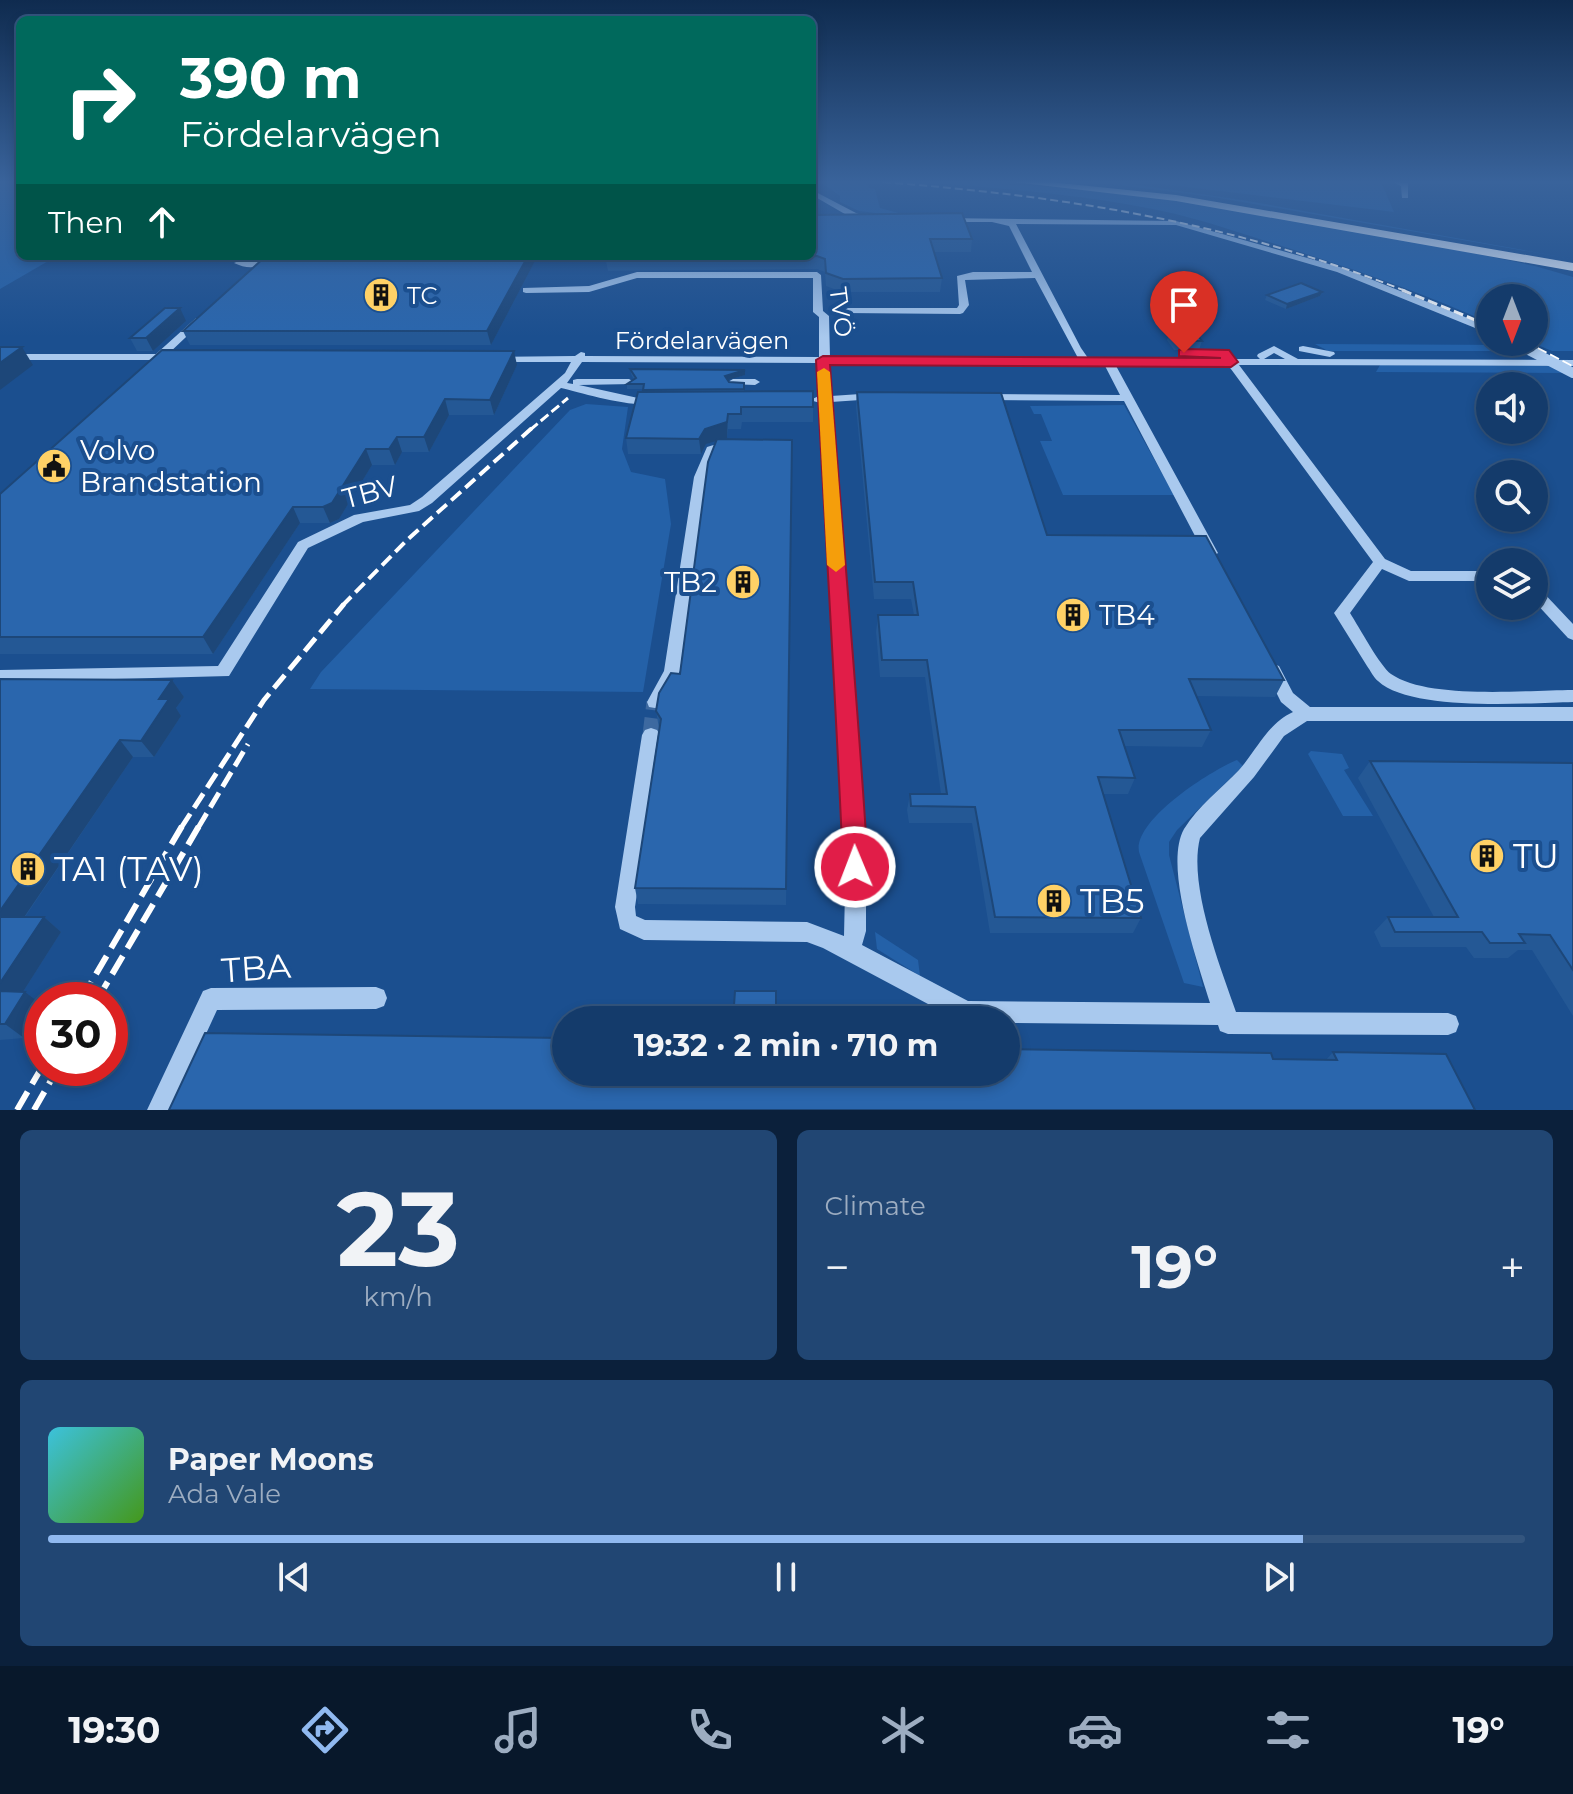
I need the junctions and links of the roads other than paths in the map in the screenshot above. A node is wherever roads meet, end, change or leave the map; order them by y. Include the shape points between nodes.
1 (1018, 234) edge
2 (1214, 234) edge
3 (1381, 234) edge
4 (1407, 234) edge
5 (1457, 247) junction
6 (243, 260) edge
7 (269, 260) edge
8 (1573, 264) edge
9 (1573, 274) edge
10 (1041, 280) junction
11 (526, 290) dead end
12 (210, 310) edge
13 (848, 311) dead end
14 (1476, 325) edge
15 (1264, 354) junction
16 (1302, 355) junction
17 (581, 356) junction
18 (1284, 356) junction
19 (1350, 356) junction
20 (1540, 356) edge
21 (1573, 356) edge
22 (0, 357) edge
23 (159, 357) junction
24 (176, 357) edge
25 (491, 357) edge
26 (824, 357) junction
27 (1082, 357) junction
28 (1227, 358) junction
29 (1108, 362) junction
30 (1321, 363) junction
31 (1573, 363) edge
32 (148, 367) edge
33 (1573, 373) edge
34 (629, 382) edge
35 (733, 382) edge
36 (755, 382) dead end
37 (560, 383) junction
38 (887, 396) edge
39 (966, 397) edge
40 (1127, 398) junction
41 (806, 400) edge
42 (825, 400) junction
43 (666, 401) edge
44 (509, 425) junction
45 (751, 442) edge
46 (478, 467) dead end
47 (1380, 562) junction
48 (1216, 563) edge
49 (1476, 576) edge
50 (1548, 607) edge
51 (1573, 634) edge
52 (1266, 657) edge
53 (0, 676) edge
54 (1573, 696) edge
55 (655, 702) tunnel mouth
56 (1306, 714) junction
57 (1573, 714) edge
58 (651, 735) tunnel mouth
59 (849, 952) junction
60 (376, 998) dead end
61 (1227, 1019) junction
62 (1448, 1024) dead end
63 (159, 1110) edge

1 - 10 street
2 - 14 street via 1340,270
3 - 5 main road
4 - 8 main road
5 - 8 main road
5 - 9 main road
6 - 7 street via 246,277
10 - 13 street via 960,278 960,311
10 - 27 street
11 - 26 street, TVÖ via 589,289 637,275 817,275
12 - 23 street
15 - 18 street
15 - 28 street
15 - 28 street
16 - 18 street
16 - 19 street
16 - 28 street
16 - 30 street
17 - 25 street, Fördelarvägen
17 - 26 street, Fördelarvägen
17 - 37 street, TBV
18 - 19 street
19 - 21 street
20 - 33 street, bridge
22 - 23 street
23 - 24 street
23 - 32 street
26 - 27 street, Fördelarvägen
26 - 42 street, TVÖ
27 - 28 street
27 - 29 street
28 - 29 street
28 - 30 street
28 - 47 street
29 - 40 street
30 - 31 street
34 - 37 street
35 - 36 street
37 - 43 street via 638,401
37 - 44 street, TBV
38 - 42 street
39 - 40 street
40 - 48 street
41 - 42 street
42 - 59 street, TVÖ via 856,846 856,931
44 - 46 street
44 - 53 street, TBV via 414,508 359,518 303,545 223,672
45 - 55 street via 711,450 700,477 672,671
47 - 49 street via 1409,576
47 - 54 street via 1342,613 1383,677 1426,694
50 - 51 street
52 - 56 street via 1287,697
56 - 57 street
56 - 61 street via 1275,731 1256,762 1190,835 1184,856
58 - 59 street via 627,922 644,930 807,932
59 - 61 street via 966,1012
60 - 63 street, TBA via 211,999
61 - 62 street

